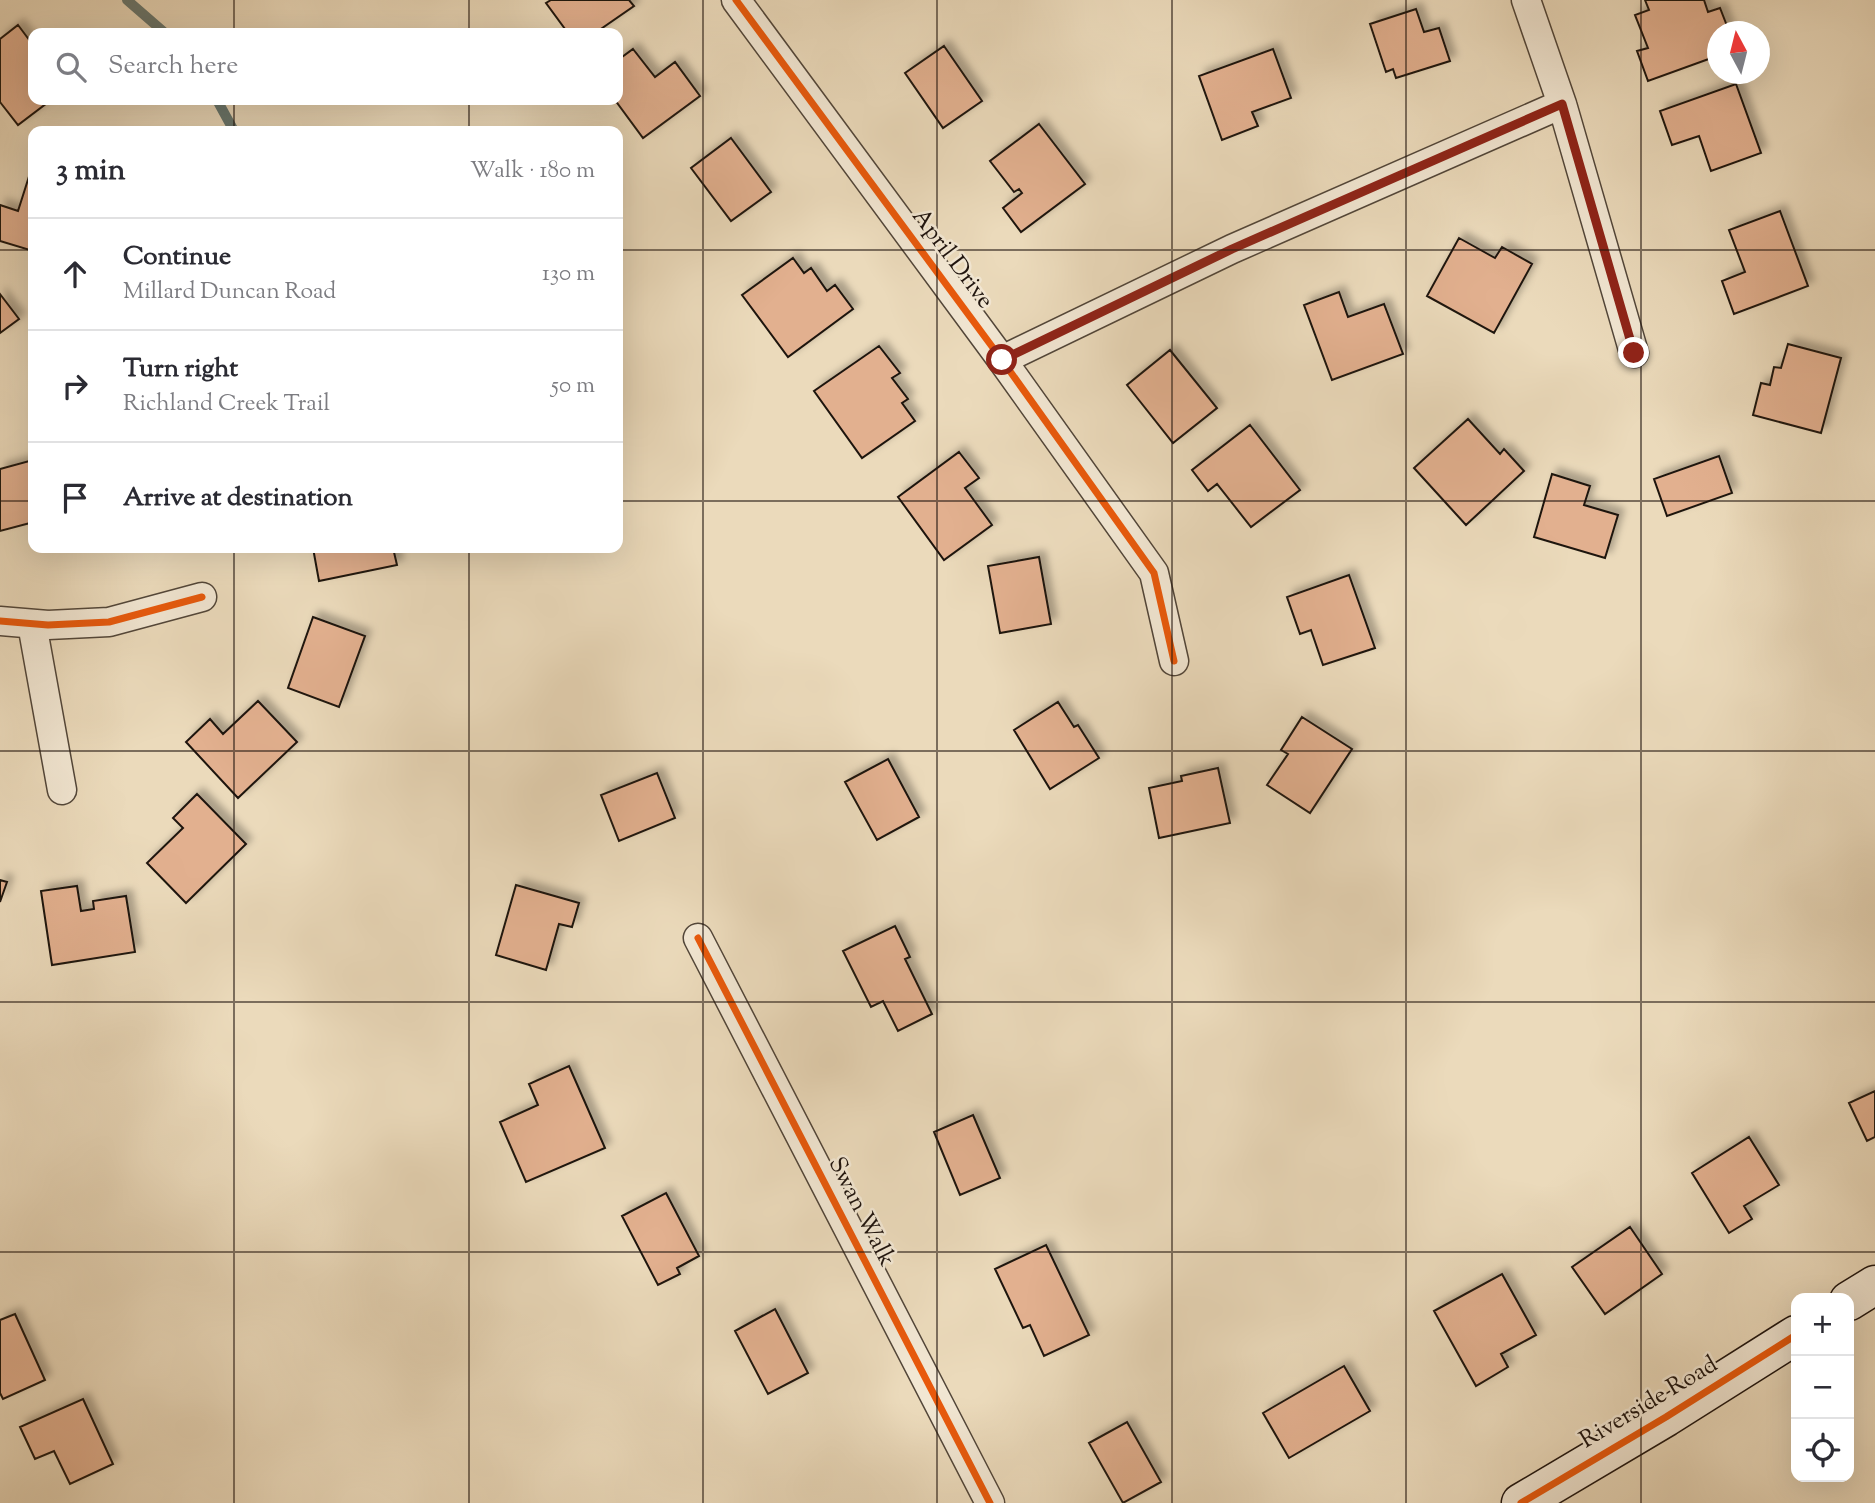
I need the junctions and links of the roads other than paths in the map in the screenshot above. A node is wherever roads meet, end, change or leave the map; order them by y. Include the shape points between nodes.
1 (736, 0) edge
2 (1526, 0) edge
3 (1562, 104) junction
4 (1634, 353) dead end
5 (1002, 360) junction
6 (202, 597) dead end
7 (0, 621) edge
8 (32, 624) junction
9 (1174, 661) dead end
10 (62, 790) dead end
11 (698, 938) dead end
12 (1875, 1285) edge
13 (1854, 1298) edge
14 (1791, 1338) edge
15 (990, 1503) edge
16 (1521, 1503) edge

1 - 5 street, April Drive
2 - 3 street
3 - 4 street
3 - 5 street via 1232,249
5 - 9 street, April Drive via 1154,573
6 - 8 street via 109,622
7 - 8 street
8 - 10 street
11 - 15 street, Swan Walk
12 - 13 street
14 - 16 street, Riverside Road

